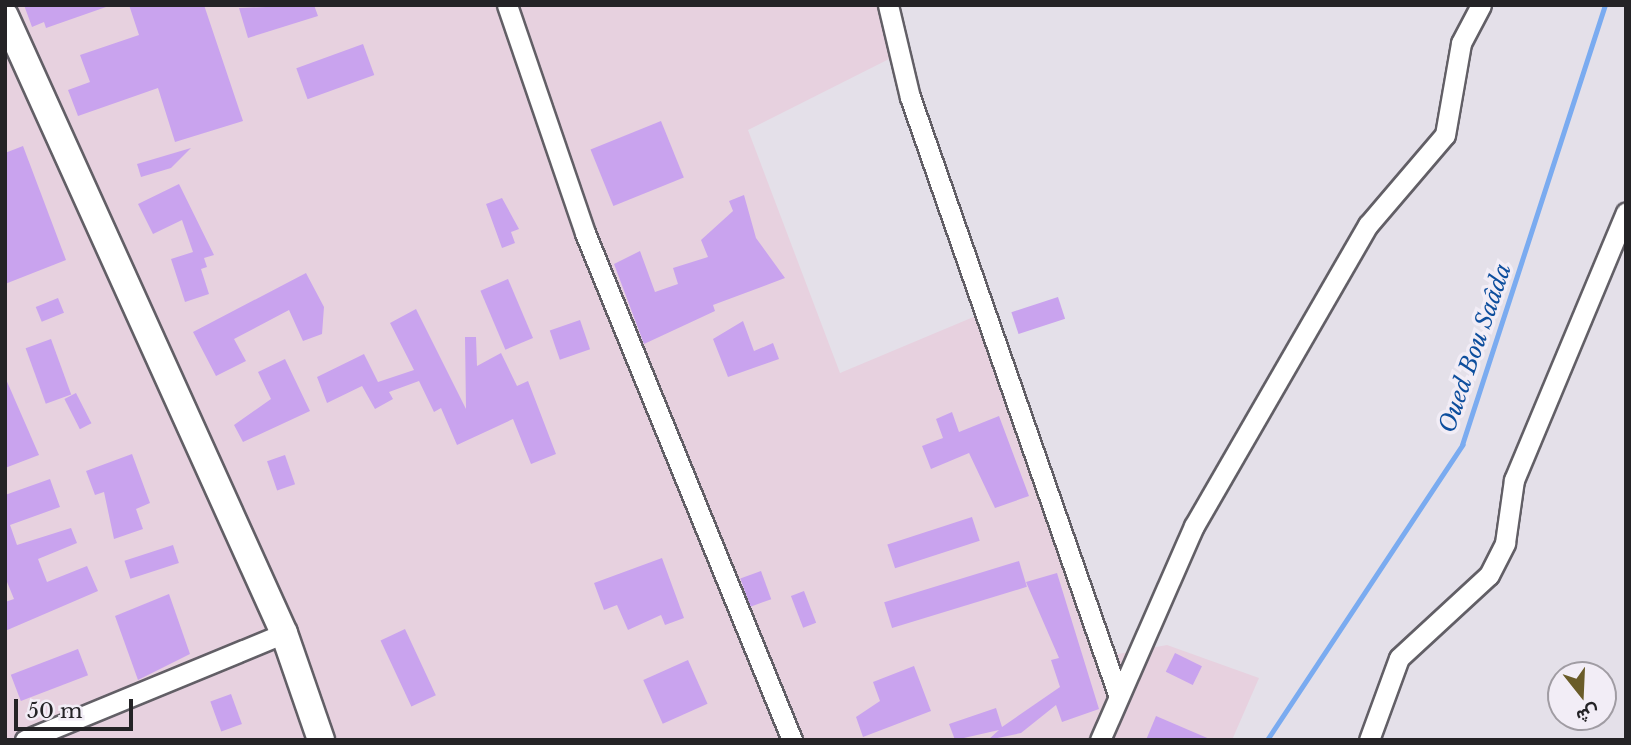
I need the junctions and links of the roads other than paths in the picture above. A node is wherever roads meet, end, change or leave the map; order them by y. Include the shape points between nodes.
1 (507, 5) edge
2 (888, 5) edge
3 (1481, 5) edge
4 (5, 16) edge
5 (1626, 212) edge
6 (284, 633) junction
7 (1118, 694) junction
8 (25, 740) edge
9 (321, 740) edge
10 (792, 740) edge
11 (1100, 740) edge
12 (1369, 740) edge

1 - 10 street via 585,233
2 - 7 street via 910,97
3 - 7 street via 1461,43 1445,135 1368,225 1194,526
4 - 6 main road
5 - 12 street via 1514,480 1505,543 1489,575 1399,658
6 - 8 street
6 - 9 main road
7 - 11 street

